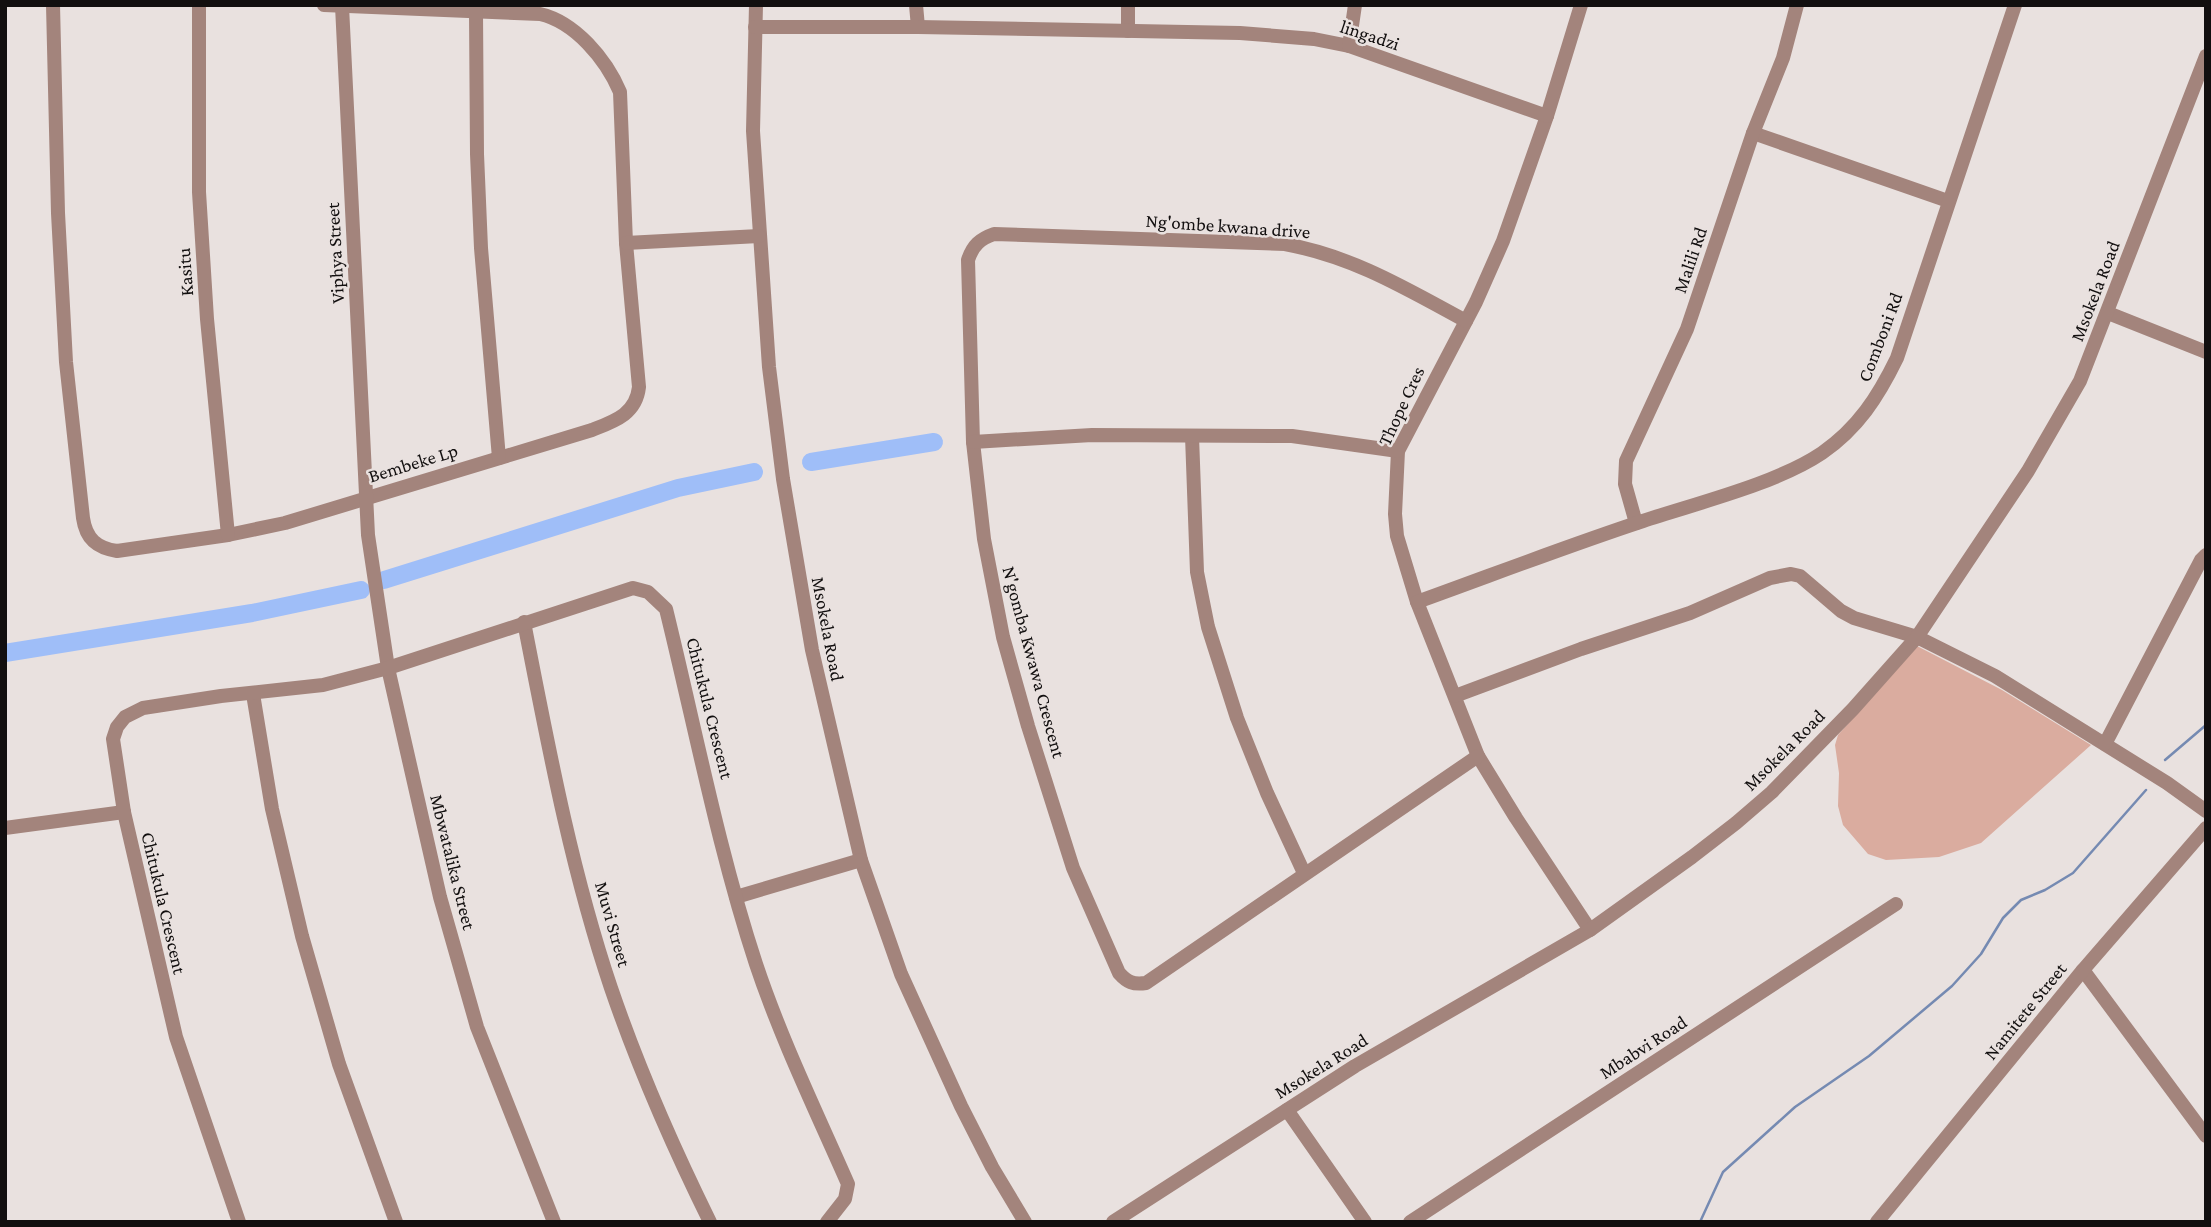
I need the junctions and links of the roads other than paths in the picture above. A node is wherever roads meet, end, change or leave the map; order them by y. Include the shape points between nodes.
1 (53, 5) edge
2 (199, 5) edge
3 (324, 5) edge
4 (756, 5) edge
5 (916, 5) edge
6 (1128, 5) edge
7 (1355, 5) edge
8 (1581, 5) edge
9 (1797, 5) edge
10 (2015, 5) edge
11 (342, 6) edge
12 (476, 12) junction
13 (755, 27) junction
14 (918, 27) junction
15 (1128, 31) junction
16 (1349, 46) junction
17 (2206, 56) edge
18 (1547, 116) junction
19 (1753, 133) junction
20 (1948, 201) junction
21 (759, 236) junction
22 (626, 243) junction
23 (975, 245) joint
24 (2108, 313) junction
25 (1466, 321) junction
26 (2206, 352) edge
27 (1192, 436) junction
28 (973, 442) junction
29 (1398, 451) junction
30 (499, 458) junction
31 (366, 497) junction
32 (1636, 523) junction
33 (228, 535) junction
34 (2206, 555) edge
35 (1417, 603) junction
36 (524, 622) junction
37 (1917, 637) junction
38 (388, 668) junction
39 (253, 694) junction
40 (1455, 696) junction
41 (2105, 744) junction
42 (1479, 756) junction
43 (2206, 811) edge
44 (124, 812) junction
45 (5, 828) edge
46 (2206, 828) edge
47 (861, 860) junction
48 (1304, 873) junction
49 (736, 897) junction
50 (1896, 904) dead end
51 (1590, 930) junction
52 (2083, 970) junction
53 (1287, 1110) junction
54 (2206, 1136) edge
55 (239, 1222) edge
56 (396, 1222) edge
57 (554, 1222) edge
58 (710, 1222) edge
59 (827, 1222) edge
60 (1025, 1222) edge
61 (1112, 1222) edge
62 (1365, 1222) edge
63 (1410, 1222) edge
64 (1877, 1222) edge

1 - 33 street, Bembeke Lp via 65,349 85,530 98,545 117,551
2 - 33 street, Kasitu via 200,205
3 - 11 street, Bembeke Lp
4 - 13 street, Msokela Road
5 - 14 street
6 - 15 street
7 - 16 street
8 - 18 street, Thope Cres
9 - 19 street, Malili Rd via 1783,58
10 - 20 street, Comboni Rd
11 - 12 street, Bembeke Lp
11 - 31 street, Viphya Street
12 - 22 street, Bembeke Lp via 554,17 578,35 613,75 620,92
12 - 30 street via 481,248
13 - 14 street, lingadzi
13 - 21 street, Msokela Road via 753,131
14 - 15 street, lingadzi
15 - 16 street, lingadzi via 1263,34
16 - 18 street, lingadzi
17 - 24 street, Msokela Road
18 - 25 street, Thope Cres via 1503,241
19 - 20 street
19 - 32 street, Malili Rd via 1687,329 1626,461 1625,484
20 - 32 street, Comboni Rd via 1896,358 1874,403 1849,432 1787,472
21 - 22 street
21 - 47 street, Msokela Road via 769,367 804,618
22 - 30 street, Bembeke Lp via 639,387 636,401 616,421
23 - 25 street, Ng'ombe kwana drive via 994,234 1285,244 1346,259
23 - 28 street, N'gomba Kwawa Crescent via 968,260 967,281
24 - 26 street
24 - 37 street, Msokela Road via 2080,381
25 - 29 street, Thope Cres
27 - 28 street
27 - 29 street via 1292,436
27 - 48 street via 1197,572 1208,627 1237,718
28 - 48 street, N'gomba Kwawa Crescent via 984,539 1003,637 1073,868 1119,973 1135,984 1146,982
29 - 35 street, Thope Cres via 1397,536
30 - 31 street, Bembeke Lp
31 - 33 street, Bembeke Lp via 285,523
31 - 38 street, Mbwatalika Street
32 - 35 street, Comboni Rd
34 - 41 street
35 - 40 street, Thope Cres
36 - 38 street, Chitukula Crescent
36 - 49 street, Chitukula Crescent via 633,588 648,592 666,609
36 - 58 street, Muvi Street via 558,793 597,943 627,1031
37 - 40 street via 1854,618 1800,576 1791,574
37 - 41 street via 1995,676
37 - 51 street, Msokela Road via 1772,792
38 - 39 street, Chitukula Crescent via 323,685
38 - 57 street, Mbwatalika Street via 440,897 477,1027
39 - 44 street, Chitukula Crescent via 143,708 125,717 113,739
39 - 56 street via 272,809 302,936 339,1064
40 - 42 street, Thope Cres
41 - 43 street
42 - 48 street
42 - 51 street, Thope Cres
44 - 45 street
44 - 55 street, Chitukula Crescent via 176,1037
46 - 52 street, Namitete Street
47 - 49 street
47 - 60 street, Msokela Road via 925,1030 961,1107
49 - 59 street, Chitukula Crescent via 782,1034 848,1184 845,1199
50 - 63 street, Mbabvi Road
51 - 53 street, Msokela Road
52 - 54 street
52 - 64 street, Namitete Street
53 - 61 street, Msokela Road
53 - 62 street

